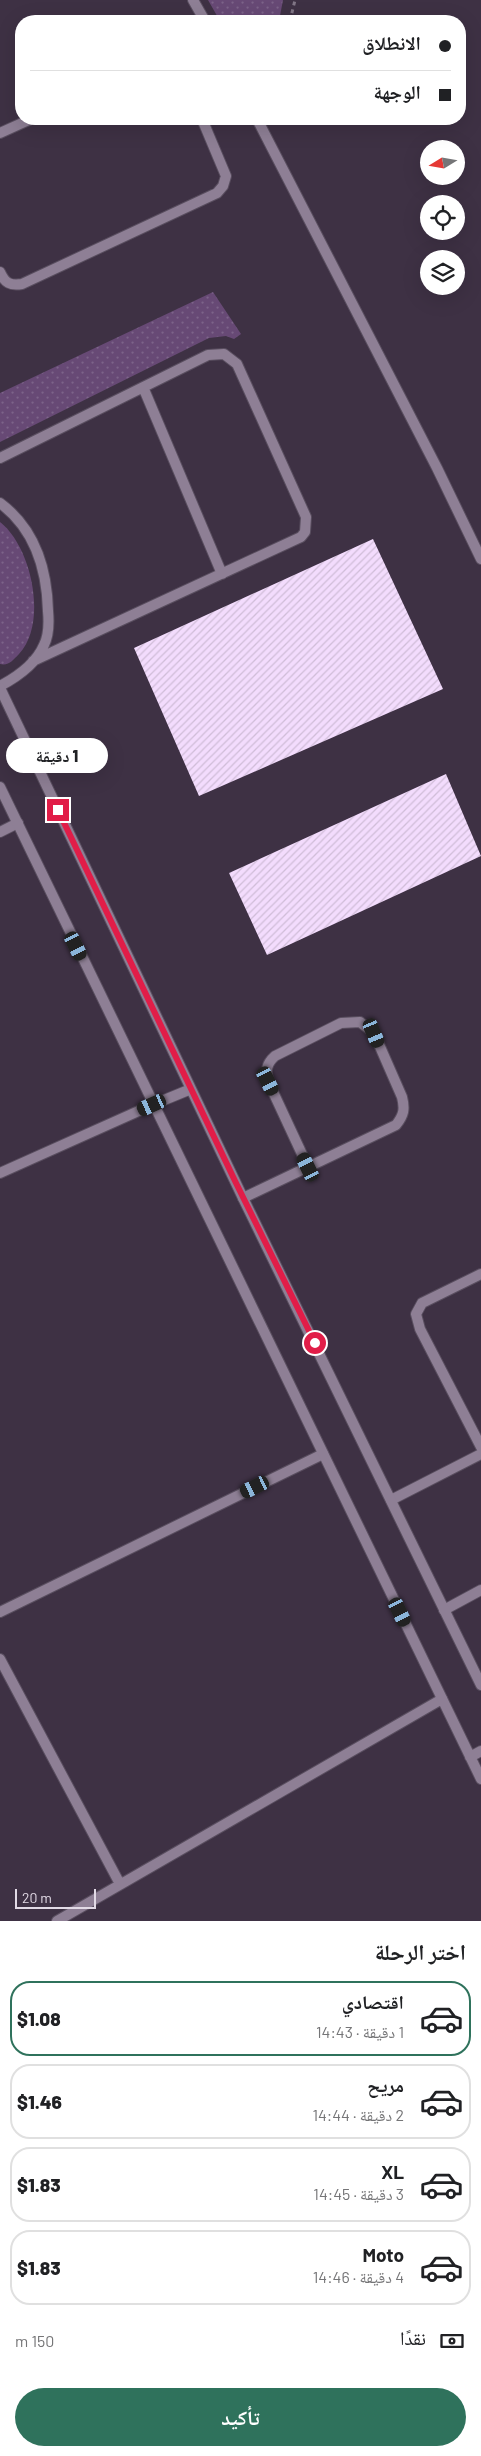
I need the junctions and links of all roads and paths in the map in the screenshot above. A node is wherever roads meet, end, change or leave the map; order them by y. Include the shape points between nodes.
1 (193, 0) edge
2 (295, 0) edge
3 (201, 15) edge
4 (291, 15) edge
5 (18, 125) edge
6 (205, 125) edge
7 (260, 125) edge
8 (0, 133) edge
9 (0, 272) edge
10 (143, 387) junction
11 (0, 458) edge
12 (0, 503) edge
13 (481, 559) edge
14 (222, 574) junction
15 (33, 661) junction
16 (0, 687) edge
17 (0, 786) edge
18 (18, 824) junction
19 (0, 832) edge
20 (191, 1089) junction
21 (152, 1105) junction
22 (308, 1167) junction
23 (0, 1173) edge
24 (243, 1198) junction
25 (481, 1274) edge
26 (481, 1447) edge
27 (324, 1454) junction
28 (481, 1454) edge
29 (391, 1500) junction
30 (481, 1590) edge
31 (444, 1610) junction
32 (0, 1612) edge
33 (0, 1659) edge
34 (481, 1685) edge
35 (442, 1699) junction
36 (481, 1752) edge
37 (470, 1757) junction
38 (481, 1780) edge
39 (120, 1884) junction
40 (57, 1921) edge

1 - 3 street
2 - 4 path
5 - 8 street
6 - 9 street via 226,176 216,193 22,284 12,285 4,281
7 - 13 street
10 - 11 street
10 - 14 street
10 - 14 street via 208,354 216,352 230,356 237,364 306,517 306,532 301,537
12 - 15 street via 28,532 44,573 49,626 44,646
14 - 15 street
15 - 16 street via 19,676
16 - 20 street
17 - 18 street
18 - 19 street
18 - 21 street
20 - 21 street
20 - 24 street
21 - 23 street
21 - 27 street
22 - 22 street via 396,1125 403,1116 402,1097 374,1033 360,1022 341,1023 275,1056 266,1070 268,1081
22 - 24 street
24 - 29 street
25 - 26 street via 422,1303 416,1314 420,1329
27 - 32 street
27 - 35 street
28 - 29 street
29 - 31 street
30 - 31 street
31 - 34 street
33 - 39 street
35 - 37 street
35 - 39 street
36 - 37 street
37 - 38 street
39 - 40 street

